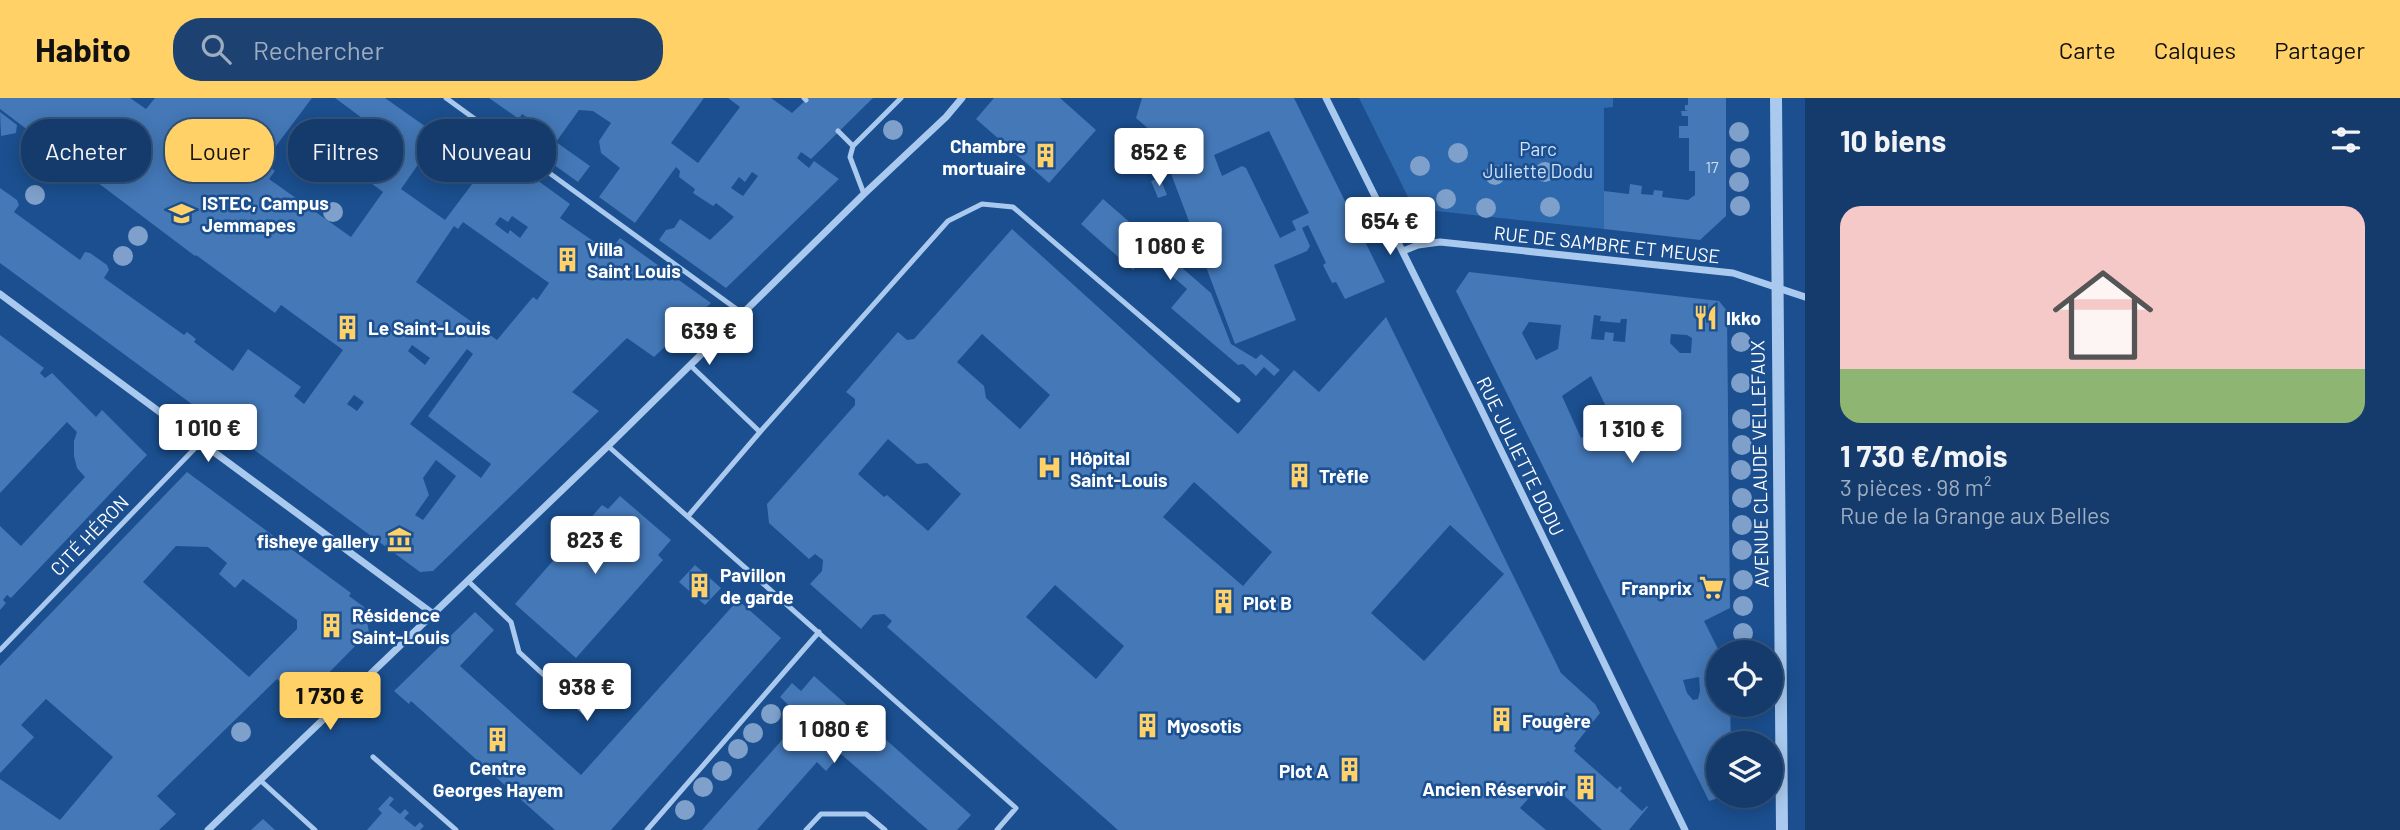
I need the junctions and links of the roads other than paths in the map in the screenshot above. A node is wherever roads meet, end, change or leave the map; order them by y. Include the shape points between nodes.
1 (446, 98) edge
2 (901, 98) edge
3 (962, 98) edge
4 (1325, 98) edge
5 (1776, 98) edge
6 (838, 131) dead end
7 (853, 146) junction
8 (864, 194) junction
9 (1403, 251) junction
10 (1776, 288) junction
11 (0, 294) edge
12 (1805, 297) edge
13 (742, 313) junction
14 (690, 365) junction
15 (1238, 400) dead end
16 (760, 432) junction
17 (201, 442) junction
18 (608, 446) junction
19 (689, 515) junction
20 (468, 581) junction
21 (432, 613) junction
22 (819, 632) junction
23 (0, 650) edge
24 (587, 715) dead end
25 (373, 757) dead end
26 (260, 780) junction
27 (208, 830) edge
28 (315, 830) edge
29 (456, 830) edge
30 (647, 830) edge
31 (806, 830) edge
32 (884, 830) edge
33 (997, 830) edge
34 (1685, 830) edge
35 (1782, 830) edge

1 - 13 lane
2 - 7 lane
3 - 8 street
4 - 9 street, RUE JULIETTE DODU
5 - 10 street, AVENUE CLAUDE VELLEFAUX
6 - 7 lane
7 - 8 lane via 850,157
8 - 13 street
9 - 10 street, RUE DE SAMBRE ET MEUSE via 1440,242 1733,273
9 - 34 street, RUE JULIETTE DODU
10 - 12 street, RUE DE SAMBRE ET MEUSE
10 - 35 street, AVENUE CLAUDE VELLEFAUX
11 - 17 street
13 - 14 street
14 - 16 lane
14 - 18 street
15 - 16 lane via 1013,207 982,204 948,221
16 - 19 lane
17 - 21 street
17 - 23 lane, CITÉ HÉRON
18 - 19 lane
18 - 20 street
19 - 22 lane
20 - 21 street
20 - 24 lane via 511,622 519,652
21 - 26 street
22 - 30 lane
22 - 33 lane via 1016,807
25 - 29 lane
26 - 27 street
26 - 28 lane
31 - 32 lane via 821,814 866,814

